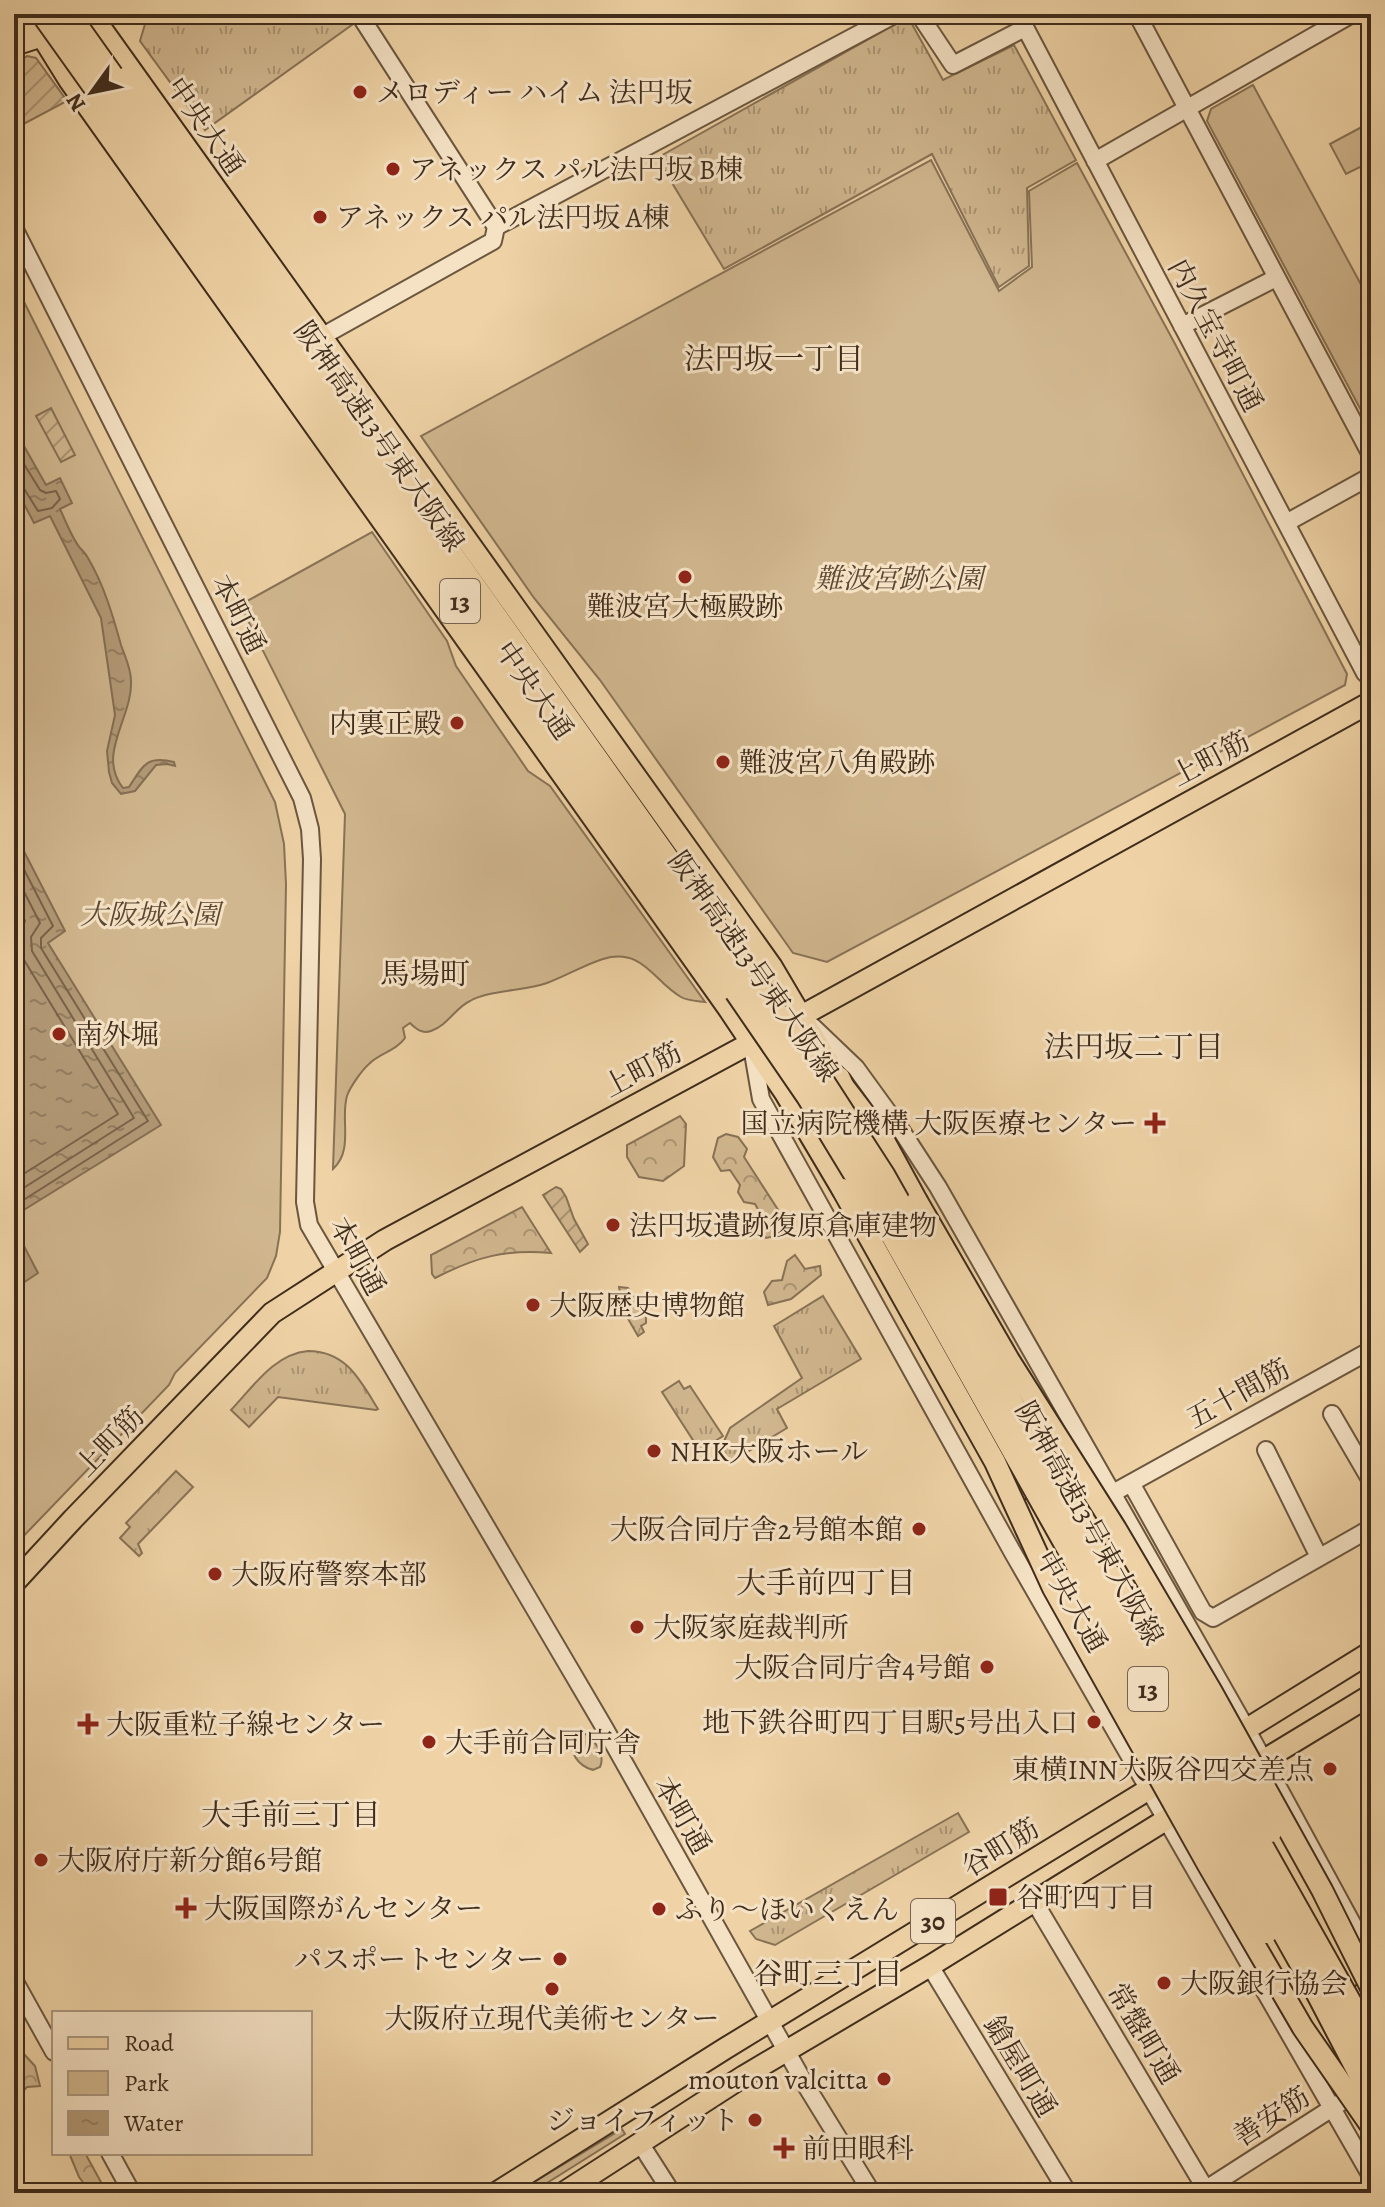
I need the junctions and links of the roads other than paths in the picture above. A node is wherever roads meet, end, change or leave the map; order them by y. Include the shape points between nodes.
1 (67, 14) edge
2 (83, 14) edge
3 (91, 14) edge
4 (359, 14) edge
5 (896, 14) edge
6 (919, 14) edge
7 (1137, 14) edge
8 (1352, 14) edge
9 (38, 21) edge
10 (1021, 21) edge
11 (14, 43) edge
12 (14, 53) edge
13 (1187, 108) junction
14 (1095, 161) junction
15 (496, 227) junction
16 (14, 228) edge
17 (242, 278) junction
18 (1276, 278) junction
19 (1182, 326) junction
20 (321, 337) junction
21 (1371, 455) edge
22 (1371, 476) edge
23 (1286, 523) junction
24 (1371, 679) edge
25 (1371, 702) edge
26 (693, 914) junction
27 (801, 1016) junction
28 (751, 1043) junction
29 (838, 1079) joint
30 (910, 1203) junction
31 (335, 1271) junction
32 (1371, 1350) edge
33 (1332, 1414) dead end
34 (1266, 1450) dead end
35 (995, 1462) junction
36 (1371, 1481) edge
37 (1131, 1483) junction
38 (1113, 1493) junction
39 (1371, 1528) edge
40 (1319, 1557) junction
41 (14, 1583) edge
42 (1371, 1652) edge
43 (1371, 1695) edge
44 (1247, 1730) junction
45 (1263, 1761) junction
46 (1148, 1789) junction
47 (1167, 1819) junction
48 (1034, 1901) junction
49 (1371, 1958) edge
50 (930, 1966) junction
51 (14, 1980) edge
52 (1371, 1988) edge
53 (771, 2021) junction
54 (1371, 2031) edge
55 (1371, 2042) edge
56 (52, 2048) edge
57 (787, 2051) junction
58 (1371, 2084) edge
59 (1371, 2094) edge
60 (1332, 2108) junction
61 (1371, 2126) edge
62 (640, 2143) junction
63 (111, 2155) edge
64 (1371, 2176) edge
65 (1205, 2192) edge
66 (132, 2193) edge
67 (496, 2193) edge
68 (563, 2193) edge
69 (672, 2193) edge
70 (872, 2193) edge
71 (1068, 2193) edge

1 - 17 highway, 阪神高速13号東大阪線 / 13, bridge
2 - 9 street
3 - 20 main road, 中央大通
4 - 15 street
5 - 15 street
6 - 10 street via 953,65
7 - 13 street
8 - 13 street
9 - 11 highway
9 - 12 street via 27,46
9 - 17 highway, 阪神高速13号東大阪線 / 13, bridge
9 - 28 main road, 中央大通 via 69,80
10 - 14 street, 内久宝寺町通
13 - 14 street
13 - 18 street
14 - 19 street, 内久宝寺町通
15 - 20 street via 493,241
16 - 31 street, 本町通 via 302,798 312,859 305,1202 309,1225
17 - 26 highway, 阪神高速13号東大阪線 / 13
18 - 19 street
18 - 21 street
19 - 23 street, 内久宝寺町通
20 - 27 main road, 中央大通 via 772,967
22 - 23 street
23 - 24 street, 内久宝寺町通
25 - 27 main road, 上町筋
26 - 55 highway, 阪神高速13号東大阪線 / 13, bridge via 800,1048 882,1175
26 - 59 highway, 阪神高速13号東大阪線 / 13, bridge via 878,1208
27 - 28 main road, 上町筋
27 - 29 main road, 中央大通
27 - 38 street, 中央大通 via 856,1068 901,1130
28 - 31 main road, 上町筋
28 - 35 main road, 中央大通, bridge via 842,1189
28 - 46 street, 中央大通 via 761,1099
29 - 30 highway via 865,1141
30 - 52 main road, bridge via 1212,1692
30 - 54 highway, bridge via 1019,1407 1195,1698 1303,1893
31 - 41 main road, 上町筋 via 272,1313
31 - 53 street, 本町通
32 - 37 street, 五十間筋
33 - 36 street
34 - 40 street
35 - 59 highway, bridge via 1221,1857
35 - 61 main road, 中央大通, bridge via 1053,1588 1208,1865 1303,2028
37 - 38 street, 五十間筋
37 - 40 street via 1208,1617
38 - 44 street, 中央大通
39 - 40 street
42 - 44 main road, 谷町筋 / 30
43 - 45 main road, 30
44 - 45 street, 中央大通
44 - 46 main road, 谷町筋 / 30
45 - 47 main road, 30
45 - 49 street, 中央大通
46 - 47 street, 中央大通
46 - 53 main road, 谷町筋 / 30
47 - 48 main road, 30
47 - 60 street, 中央大通
48 - 50 main road, 30
48 - 65 street, 常盤町通
50 - 57 main road, 30
50 - 71 street, 鎗屋町通
51 - 56 street
53 - 57 street, 本町通
53 - 67 main road, 谷町筋 / 30
57 - 62 main road, 30
57 - 70 street, 本町通
58 - 60 street, 善安筋
60 - 64 street, 中央大通
60 - 65 street, 善安筋
62 - 68 main road, 30
62 - 69 street
63 - 66 street

